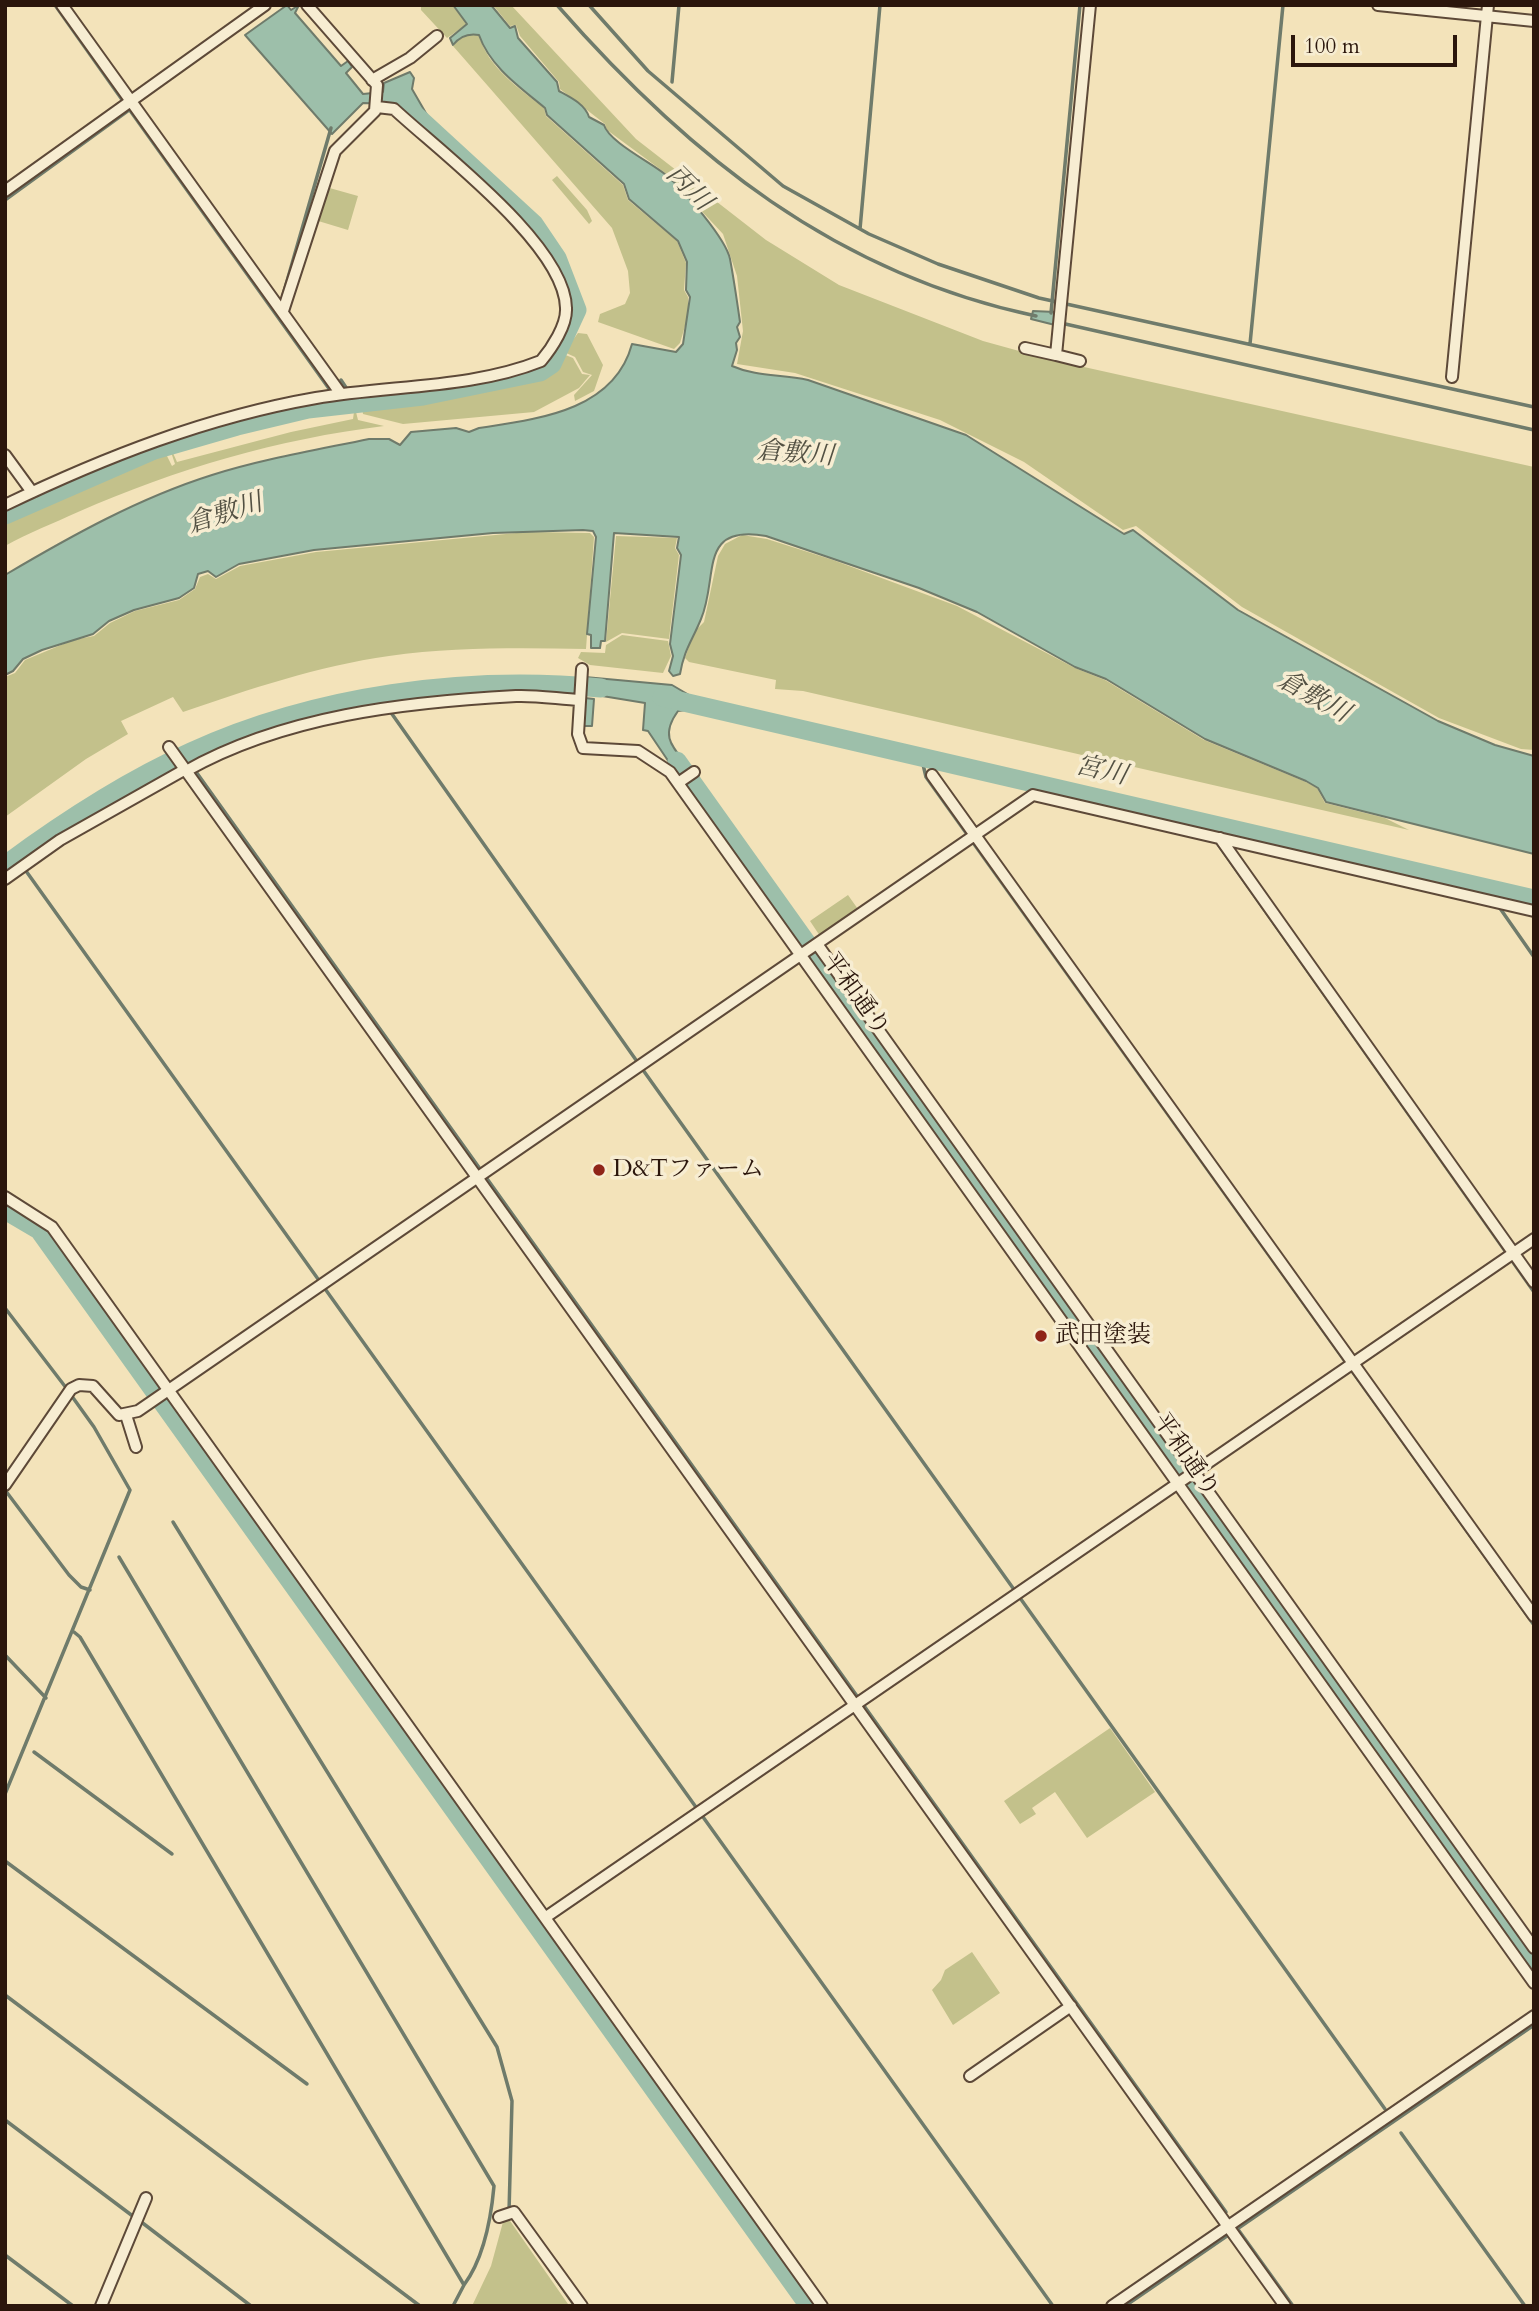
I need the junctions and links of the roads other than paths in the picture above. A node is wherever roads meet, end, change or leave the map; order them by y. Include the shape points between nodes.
1 (62, 5) edge
2 (265, 5) edge
3 (307, 5) edge
4 (1090, 5) edge
5 (1378, 5) edge
6 (1488, 10) edge
7 (1534, 20) edge
8 (437, 36) dead end
9 (372, 80) junction
10 (131, 100) junction
11 (377, 106) junction
12 (5, 191) edge
13 (283, 311) junction
14 (1025, 348) dead end
15 (1056, 355) junction
16 (1080, 361) dead end
17 (1452, 377) dead end
18 (341, 394) junction
19 (5, 455) edge
20 (32, 492) junction
21 (5, 505) edge
22 (582, 673) dead end
23 (580, 697) junction
24 (170, 749) dead end
25 (187, 769) junction
26 (694, 772) dead end
27 (932, 775) dead end
28 (680, 782) junction
29 (1216, 837) junction
30 (971, 838) junction
31 (5, 879) edge
32 (1534, 911) edge
33 (816, 945) junction
34 (803, 955) junction
35 (482, 1175) junction
36 (5, 1197) edge
37 (1534, 1239) edge
38 (1511, 1255) junction
39 (1534, 1282) edge
40 (1349, 1365) junction
41 (162, 1394) junction
42 (126, 1415) junction
43 (136, 1447) dead end
44 (1194, 1472) junction
45 (1180, 1482) junction
46 (6, 1484) edge
47 (1534, 1616) edge
48 (859, 1703) junction
49 (546, 1917) junction
50 (1534, 1948) edge
51 (1534, 1983) edge
52 (1071, 2006) junction
53 (1534, 2015) edge
54 (970, 2076) dead end
55 (146, 2198) dead end
56 (506, 2215) dead end
57 (1231, 2229) junction
58 (101, 2306) edge
59 (582, 2306) edge
60 (822, 2306) edge
61 (1112, 2306) edge
62 (1285, 2306) edge

1 - 10 street
2 - 10 street
3 - 9 street
4 - 15 street
5 - 6 street
6 - 7 street
6 - 17 street
8 - 9 street
9 - 11 street via 378,92
10 - 12 street
10 - 13 street
11 - 13 street via 335,152
11 - 18 street via 394,109 524,228 542,250 566,308 550,349 527,366 404,389
13 - 18 street
14 - 15 street
15 - 16 street
18 - 20 street via 186,429
19 - 20 street
20 - 21 street
22 - 23 street
23 - 25 street via 513,696 387,708 287,730
23 - 28 street, 平和通り via 578,734 583,748 645,754
24 - 25 street
25 - 31 street via 60,840
25 - 35 street
26 - 28 street
27 - 30 street
28 - 34 street, 平和通り
29 - 30 street via 1033,795
29 - 32 street
29 - 38 street
30 - 33 street
30 - 40 street
33 - 34 street
33 - 44 street
34 - 35 street
34 - 45 street, 平和通り
35 - 41 street
35 - 48 street
36 - 41 street via 52,1227
37 - 38 street
38 - 39 street
38 - 40 street
40 - 44 street
40 - 47 street
41 - 42 street
41 - 49 street
42 - 43 street
42 - 46 street via 114,1412 93,1387 79,1385 68,1391
44 - 45 street
44 - 50 street
45 - 48 street
45 - 51 street, 平和通り
48 - 49 street
48 - 52 street
49 - 60 street
52 - 54 street
52 - 57 street
53 - 57 street
55 - 58 street
56 - 59 street via 514,2212
57 - 61 street
57 - 62 street

